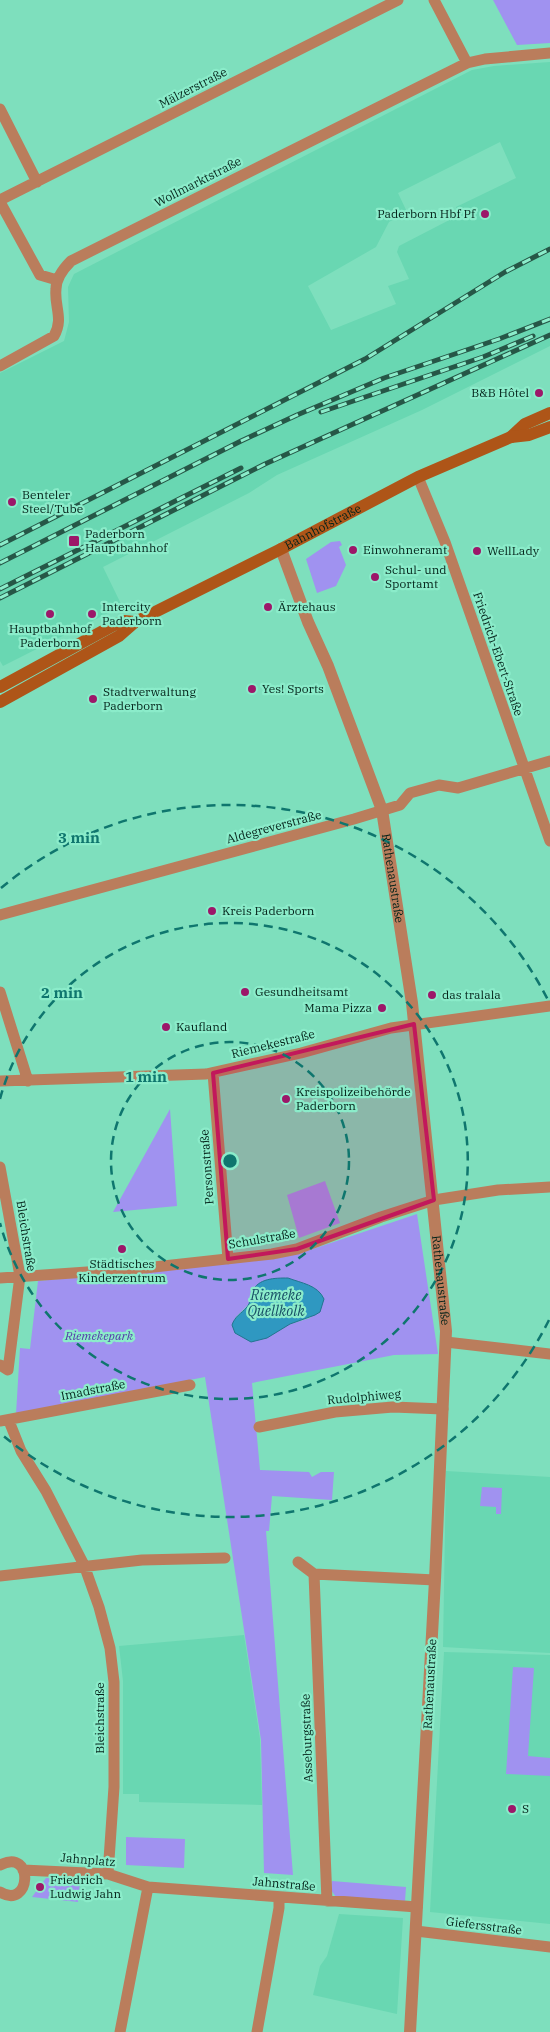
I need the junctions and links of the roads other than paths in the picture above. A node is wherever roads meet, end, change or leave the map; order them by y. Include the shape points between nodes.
1 (398, 0) edge
2 (434, 0) edge
3 (550, 53) edge
4 (466, 63) junction
5 (0, 109) edge
6 (37, 182) junction
7 (0, 201) edge
8 (57, 280) junction
9 (0, 366) edge
10 (550, 413) edge
11 (550, 427) edge
12 (511, 437) junction
13 (418, 477) junction
14 (281, 549) junction
15 (135, 622) junction
16 (0, 687) edge
17 (0, 702) edge
18 (550, 762) edge
19 (524, 769) junction
20 (382, 810) junction
21 (550, 841) edge
22 (0, 915) edge
23 (0, 992) edge
24 (550, 1006) edge
25 (414, 1024) junction
26 (213, 1073) junction
27 (0, 1081) edge
28 (28, 1081) junction
29 (0, 1167) edge
30 (550, 1187) edge
31 (434, 1200) junction
32 (228, 1259) junction
33 (20, 1276) junction
34 (0, 1278) edge
35 (446, 1342) junction
36 (550, 1354) edge
37 (4, 1367) edge
38 (190, 1385) dead end
39 (443, 1409) junction
40 (4, 1421) edge
41 (259, 1427) dead end
42 (225, 1558) dead end
43 (298, 1562) dead end
44 (84, 1565) junction
45 (314, 1574) junction
46 (0, 1576) edge
47 (435, 1580) junction
48 (0, 1864) edge
49 (24, 1870) junction
50 (108, 1874) junction
51 (148, 1887) junction
52 (1, 1895) edge
53 (279, 1897) junction
54 (327, 1901) junction
55 (417, 1907) junction
56 (416, 1931) junction
57 (550, 1947) edge
58 (120, 2032) edge
59 (257, 2032) edge
60 (410, 2032) edge

1 - 6 street, Mälzerstraße
2 - 4 street
3 - 4 street, Wollmarktstraße
4 - 8 street, Wollmarktstraße via 71,261
5 - 6 street
6 - 7 street, Mälzerstraße
7 - 8 street via 40,275
8 - 9 street via 59,329 54,336
10 - 12 main road, Bahnhofstraße via 525,424
11 - 12 main road, Bahnhofstraße via 529,435
12 - 13 main road, Bahnhofstraße
13 - 14 main road, Bahnhofstraße
13 - 19 street, Friedrich-Ebert-Straße via 445,542
14 - 15 main road, Bahnhofstraße
14 - 20 street, Rathenaustraße
15 - 16 main road, Bahnhofstraße via 124,621 114,625
15 - 17 main road, Bahnhofstraße via 120,636
18 - 19 street, Aldegreverstraße
19 - 20 street, Aldegreverstraße via 458,788 439,785 410,793 400,805
19 - 21 street, Friedrich-Ebert-Straße
20 - 22 street, Aldegreverstraße
20 - 25 street, Rathenaustraße
23 - 28 street
24 - 25 street, Riemekestraße
25 - 26 street, Riemekestraße
25 - 31 street, Rathenaustraße
26 - 28 street, Riemekestraße
26 - 32 street, Personstraße
27 - 28 street, Riemekestraße
29 - 33 street, Bleichstraße
30 - 31 street, Schulstraße via 498,1190
31 - 32 street, Schulstraße via 297,1249
31 - 35 street, Rathenaustraße
32 - 33 street, Schulstraße
33 - 34 street, Schulstraße
33 - 37 street, Bleichstraße
35 - 36 street
35 - 39 street, Rathenaustraße
38 - 40 street, Imadstraße
39 - 41 street, Rudolphiweg via 392,1407 335,1412
39 - 47 street, Rathenaustraße
40 - 44 street, Bleichstraße via 46,1491
42 - 44 street
43 - 45 street
44 - 46 street
44 - 50 street, Bleichstraße via 110,1648 114,1682 114,1787
45 - 47 street
45 - 54 street, Asseburgstraße
47 - 55 street, Rathenaustraße
48 - 49 street, Jahnplatz via 13,1862
49 - 50 street, Jahnplatz
49 - 52 street via 23,1888 14,1894
50 - 51 street, Jahnplatz
51 - 53 street, Jahnstraße
51 - 58 street
53 - 54 street, Jahnstraße
53 - 59 street
54 - 55 street, Jahnstraße
55 - 56 street, Rathenaustraße
56 - 57 street, Giefersstraße
56 - 60 street, Rathenaustraße

